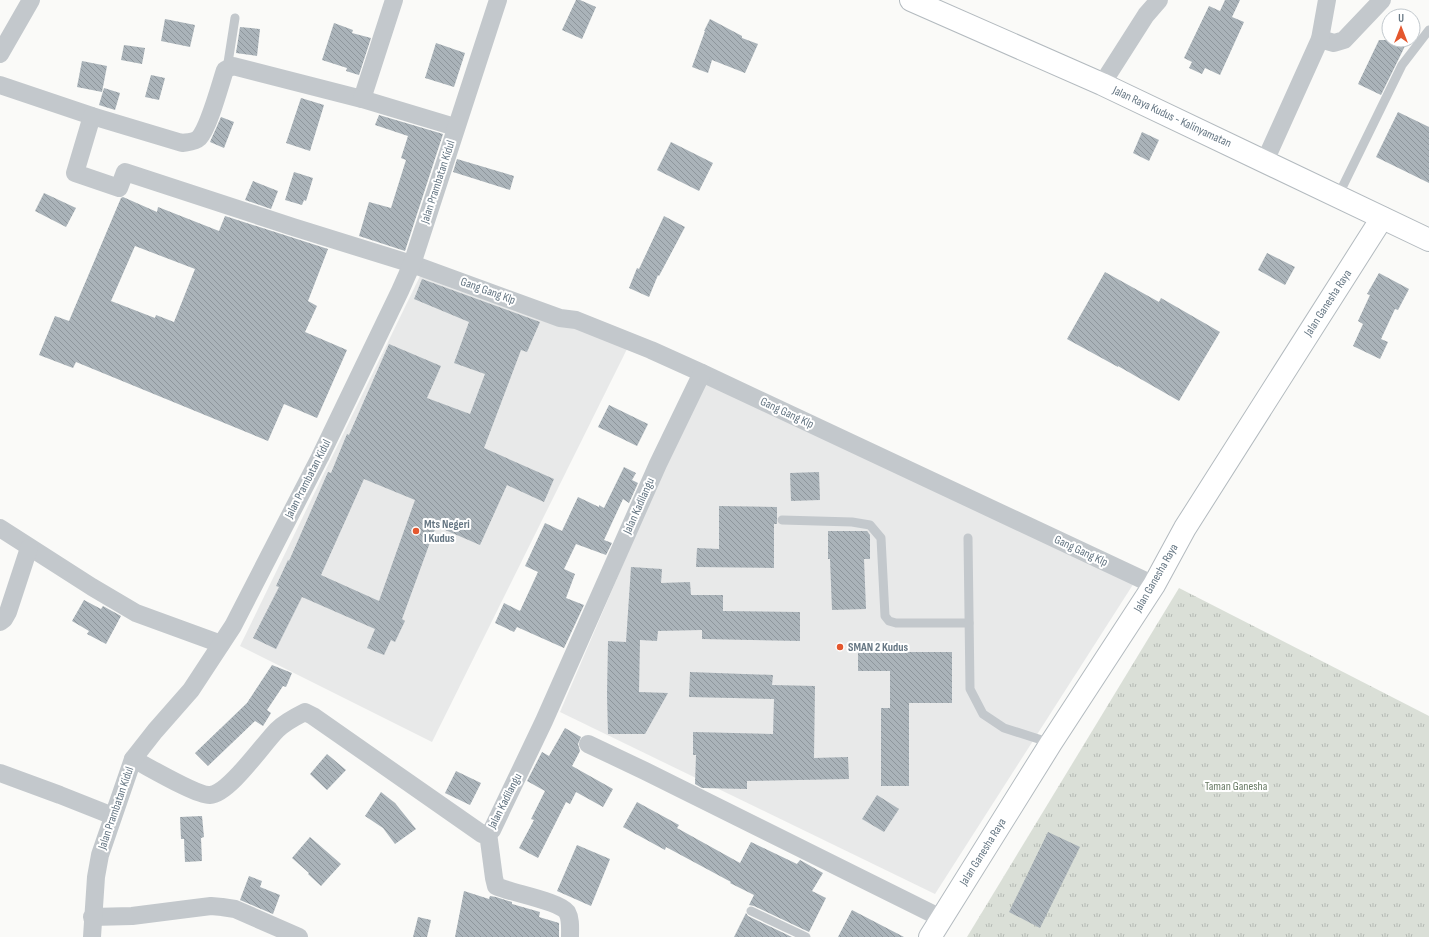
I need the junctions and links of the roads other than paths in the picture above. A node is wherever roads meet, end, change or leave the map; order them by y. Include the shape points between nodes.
1 (31, 0) edge
2 (394, 0) edge
3 (498, 0) edge
4 (911, 0) edge
5 (1158, 0) edge
6 (1327, 0) edge
7 (1382, 0) edge
8 (235, 18) dead end
9 (1429, 30) edge
10 (1320, 39) junction
11 (0, 54) edge
12 (227, 69) junction
13 (1102, 84) junction
14 (0, 85) edge
15 (362, 99) junction
16 (92, 116) junction
17 (455, 127) junction
18 (1265, 161) junction
19 (1338, 196) junction
20 (1382, 218) junction
21 (1429, 240) edge
22 (412, 264) junction
23 (702, 373) junction
24 (782, 520) dead end
25 (0, 528) edge
26 (968, 538) dead end
27 (29, 548) junction
28 (1154, 585) junction
29 (0, 622) edge
30 (969, 623) junction
31 (221, 644) junction
32 (1051, 743) junction
33 (588, 744) dead end
34 (133, 759) junction
35 (0, 773) edge
36 (113, 816) junction
37 (488, 833) junction
38 (751, 911) dead end
39 (92, 917) junction
40 (941, 918) junction
41 (92, 937) edge
42 (299, 937) edge
43 (570, 937) edge
44 (806, 937) edge
45 (930, 937) edge

1 - 11 street
2 - 15 street
3 - 17 street, Jalan Prambatan Kidul
4 - 13 street, Jalan Raya Kudus - Kalinyamatan
5 - 13 street
6 - 10 street
7 - 10 street via 1344,40 1334,43
8 - 12 lane
9 - 19 lane via 1402,65
10 - 18 street
12 - 15 street via 238,67
12 - 16 street via 205,129 193,142 182,143
13 - 18 street, Jalan Raya Kudus - Kalinyamatan
14 - 16 street
15 - 17 street
16 - 22 street, Gang Gang Klp via 75,173 119,188 125,172
17 - 22 street, Jalan Prambatan Kidul
18 - 19 street, Jalan Raya Kudus - Kalinyamatan
19 - 20 street, Jalan Raya Kudus - Kalinyamatan
20 - 21 street, Jalan Raya Kudus - Kalinyamatan
20 - 28 street, Jalan Ganesha Raya via 1185,528
22 - 23 street, Gang Gang Klp via 554,316 576,320
22 - 31 street, Jalan Prambatan Kidul via 320,457 248,600
23 - 28 street, Gang Gang Klp
23 - 37 street, Jalan Kadilangu via 658,464 544,721 492,830
24 - 30 lane via 870,525 881,538 883,593 885,616 888,621
25 - 27 street
26 - 30 lane
27 - 29 street via 8,612
27 - 31 street via 136,613
28 - 32 street, Jalan Ganesha Raya
30 - 32 lane via 970,689 983,714 1004,728
31 - 34 street, Jalan Prambatan Kidul via 191,690
32 - 40 street, Jalan Ganesha Raya
33 - 40 street
34 - 36 street, Jalan Prambatan Kidul
34 - 37 street, Jalan Kadilangu via 193,790 210,795 222,790 277,729 305,712 482,834
35 - 36 street
36 - 39 street, Jalan Prambatan Kidul via 100,855
37 - 43 street via 496,886 566,910 569,916
38 - 44 lane
39 - 41 street, Jalan Prambatan Kidul
39 - 42 street via 132,916 211,906 222,907 235,909
40 - 45 street, Jalan Ganesha Raya

